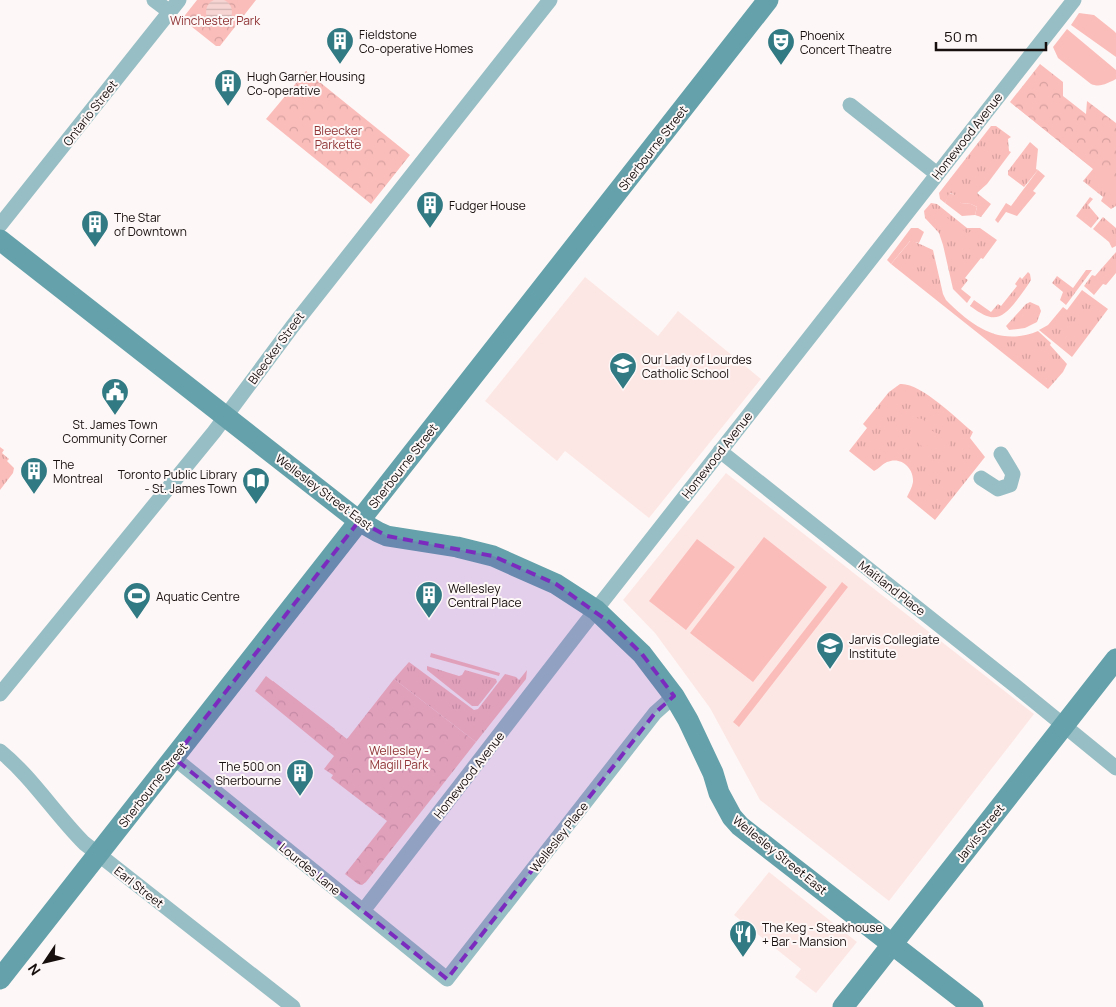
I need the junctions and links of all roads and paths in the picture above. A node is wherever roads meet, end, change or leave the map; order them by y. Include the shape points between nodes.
1 (154, 0) edge
2 (550, 0) edge
3 (768, 0) edge
4 (1074, 0) edge
5 (174, 6) edge
6 (850, 105) dead end
7 (937, 174) junction
8 (0, 225) edge
9 (0, 240) edge
10 (226, 416) junction
11 (720, 451) junction
12 (1001, 454) dead end
13 (981, 478) dead end
14 (359, 521) junction
15 (596, 610) junction
16 (1116, 659) edge
17 (0, 694) edge
18 (674, 696) junction
19 (1064, 725) junction
20 (0, 750) edge
21 (174, 758) junction
22 (1116, 768) edge
23 (98, 854) junction
24 (363, 911) junction
25 (892, 945) junction
26 (0, 979) edge
27 (447, 979) joint
28 (293, 1007) edge
29 (843, 1007) edge
30 (973, 1007) edge

1 - 5 street
2 - 10 street, Bleecker Street via 292,326
3 - 14 street, Sherbourne Street
4 - 7 street, Homewood Avenue
5 - 8 street, Ontario Street
6 - 7 street
7 - 11 street, Homewood Avenue
9 - 10 street, Wellesley Street East
10 - 14 street, Wellesley Street East
10 - 17 street, Bleecker Street
11 - 15 street, Homewood Avenue
11 - 19 street, Maitland Place
12 - 13 street via 1013,474 1010,485 998,489
14 - 15 street, Wellesley Street East via 387,536 493,556 556,584
14 - 21 street, Sherbourne Street
15 - 18 street, Wellesley Street East via 642,654
15 - 24 street, Homewood Avenue
16 - 19 street, Jarvis Street
18 - 25 street, Wellesley Street East via 732,818
18 - 27 street, Wellesley Place via 660,708
19 - 22 street, Maitland Place
19 - 25 street, Jarvis Street
20 - 23 street, Earl Street via 18,765 64,823
21 - 23 street, Sherbourne Street
21 - 24 street, Lourdes Lane
23 - 26 street, Sherbourne Street
23 - 28 street, Earl Street
24 - 27 street, Lourdes Lane
25 - 29 street, Jarvis Street
25 - 30 street, Wellesley Street East

